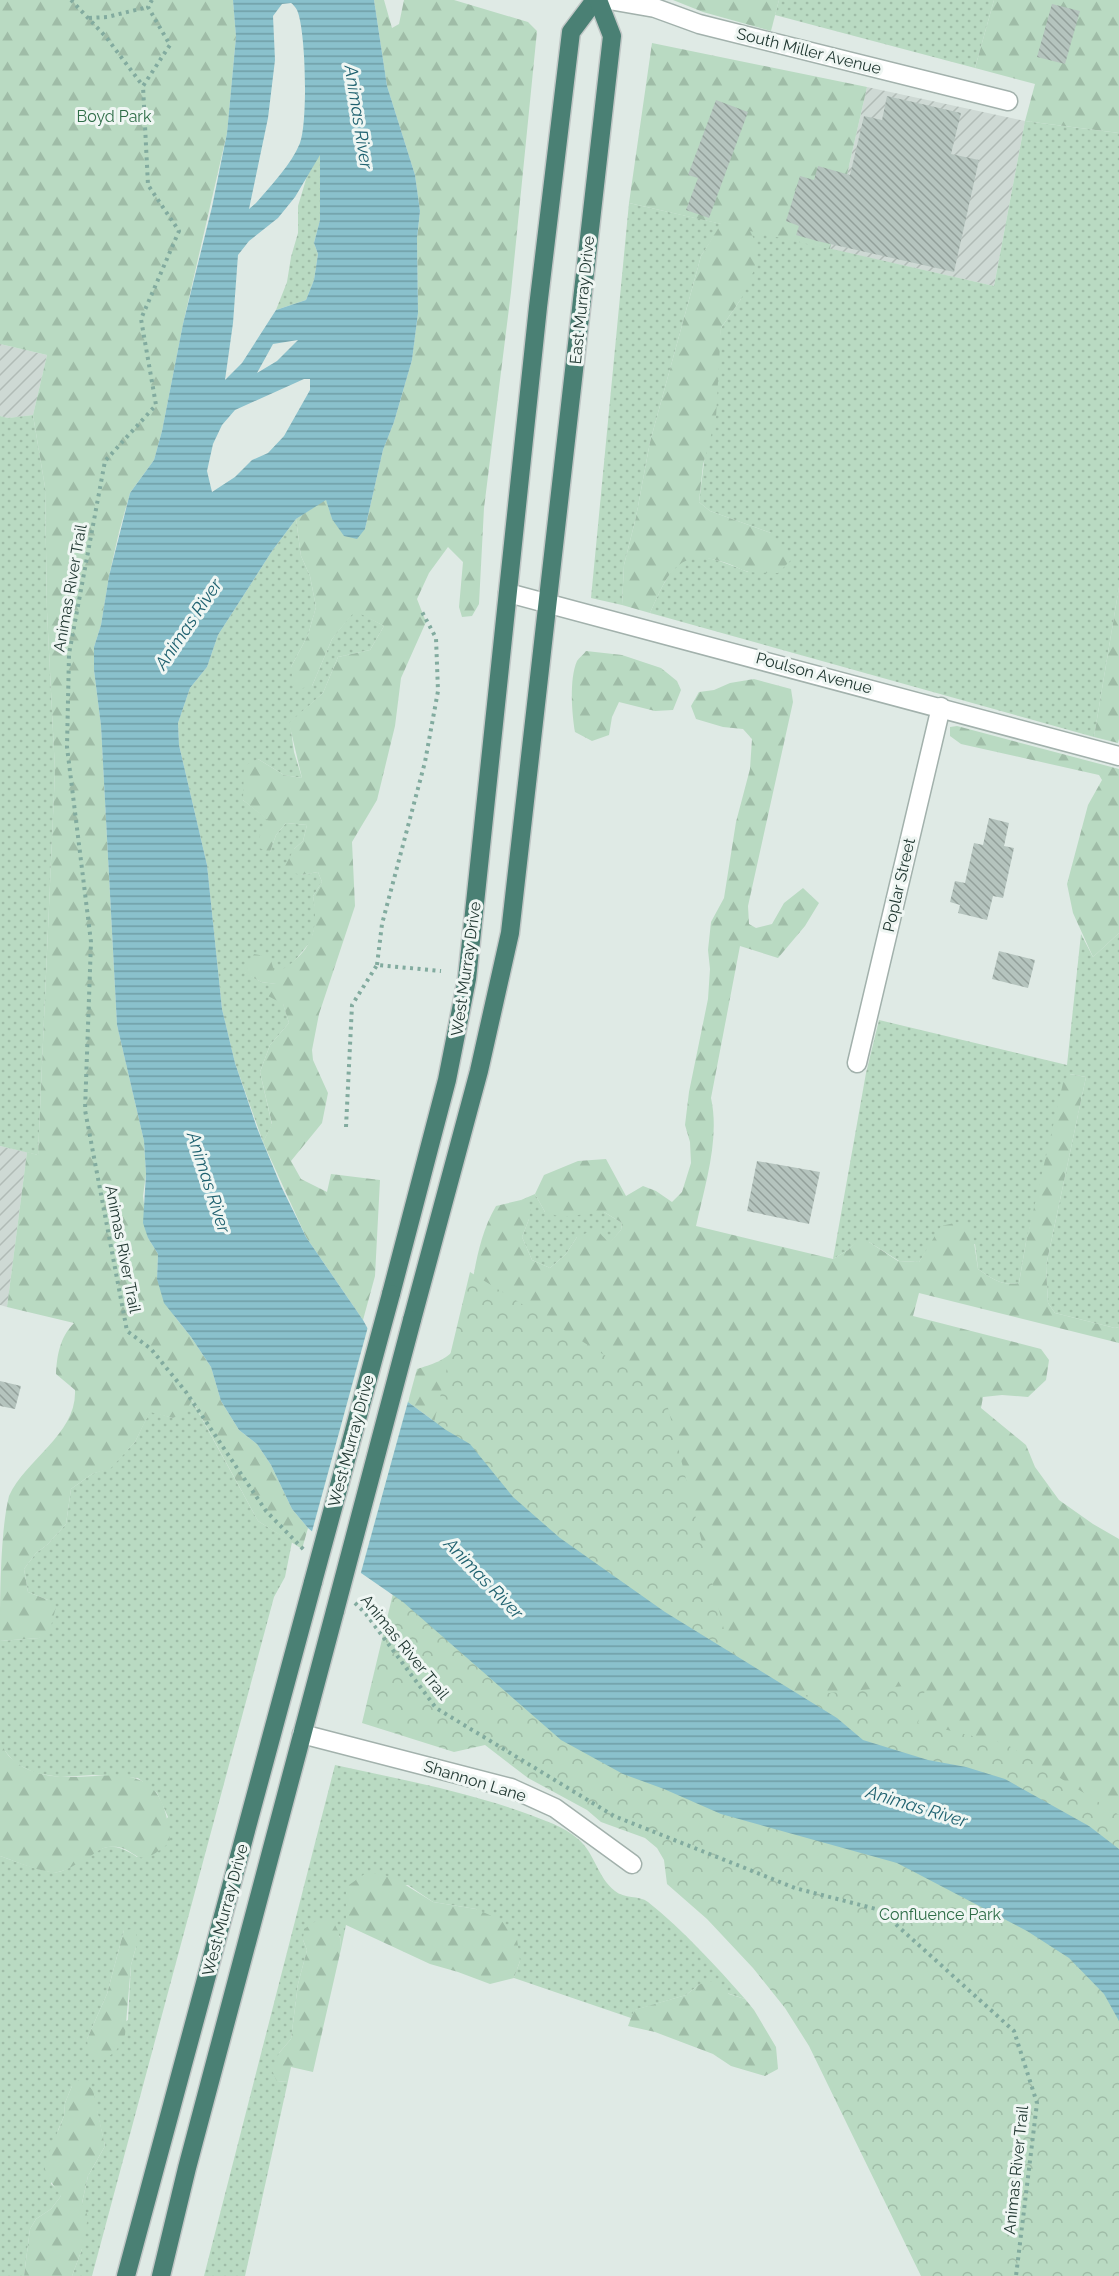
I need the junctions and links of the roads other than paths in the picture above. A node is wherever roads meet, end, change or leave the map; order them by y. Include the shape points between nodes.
1 (596, 0) edge
2 (609, 0) edge
3 (1008, 101) dead end
4 (508, 593) junction
5 (549, 603) junction
6 (941, 707) junction
7 (1119, 756) edge
8 (857, 1063) dead end
9 (302, 1734) junction
10 (632, 1864) dead end
11 (126, 2276) edge
12 (161, 2276) edge

1 - 4 highway, East Murray Drive via 572,32
1 - 5 highway, East Murray Drive via 612,36
2 - 3 street, South Miller Avenue via 655,8 699,24
4 - 5 street, Poulson Avenue
4 - 11 highway, West Murray Drive, bridge via 465,989 447,1080
5 - 6 street, Poulson Avenue
5 - 9 highway, West Murray Drive, bridge via 506,951 480,1071
6 - 7 street, Poulson Avenue
6 - 8 street, Poplar Street
9 - 10 street, Shannon Lane via 511,1788 555,1808
9 - 12 highway, West Murray Drive

